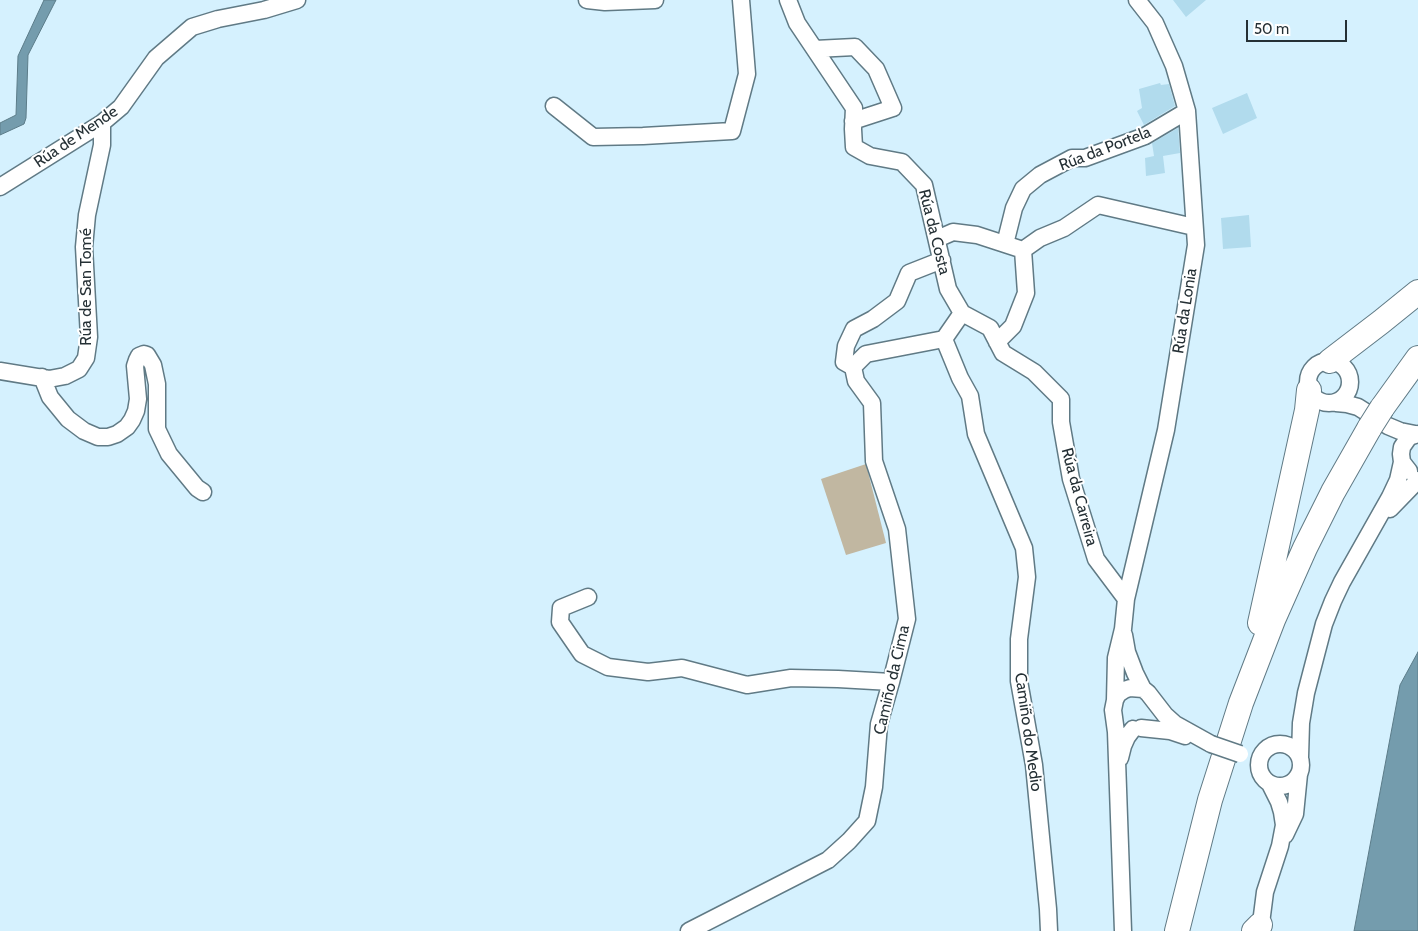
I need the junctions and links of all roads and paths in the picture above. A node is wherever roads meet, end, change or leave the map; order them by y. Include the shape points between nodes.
1 (298, 0) edge
2 (587, 0) edge
3 (655, 0) edge
4 (741, 0) edge
5 (788, 0) edge
6 (1138, 0) edge
7 (815, 49) junction
8 (554, 106) dead end
9 (1186, 112) junction
10 (853, 121) junction
11 (102, 122) junction
12 (0, 187) edge
13 (1194, 227) junction
14 (937, 239) junction
15 (1005, 244) junction
16 (1023, 250) junction
17 (942, 260) junction
18 (1418, 292) edge
19 (962, 313) junction
20 (944, 339) junction
21 (997, 342) junction
22 (1418, 358) edge
23 (1330, 361) junction
24 (853, 367) junction
25 (0, 370) edge
26 (42, 378) junction
27 (1350, 383) junction
28 (1309, 390) junction
29 (1336, 403) junction
30 (1374, 417) junction
31 (1417, 434) edge
32 (1402, 458) junction
33 (1418, 475) edge
34 (1418, 480) edge
35 (203, 492) dead end
36 (1375, 526) junction
37 (588, 597) dead end
38 (1126, 599) junction
39 (1123, 629) junction
40 (891, 682) junction
41 (1306, 693) junction
42 (1148, 695) junction
43 (1241, 702) junction
44 (1114, 708) junction
45 (1137, 729) junction
46 (1280, 743) junction
47 (1211, 744) junction
48 (1265, 749) junction
49 (1240, 754) junction
50 (1299, 765) junction
51 (1117, 768) junction
52 (1265, 778) junction
53 (1280, 846) junction
54 (1258, 929) edge
55 (689, 931) edge
56 (1049, 931) edge
57 (1123, 931) edge
58 (1177, 931) edge

1 - 11 street, Rúa de Mende via 192,28 156,58 121,107
2 - 3 street
4 - 8 street via 746,74 732,131 593,137
5 - 7 street, Rúa da Costa via 797,24
6 - 9 street, Rúa da Lonia via 1156,23 1174,66
7 - 10 street, Rúa da Costa via 854,108
7 - 10 street via 855,47 876,69 893,108
9 - 13 street, Rúa da Lonia
9 - 15 street, Rúa da Portela via 1145,136 1085,158 1072,158 1040,175 1023,188
10 - 14 street, Rúa da Costa via 854,147 870,156 902,162 924,185
11 - 12 street, Rúa de Mende
11 - 26 street, Rúa de San Tomé via 102,145 87,215 84,247 89,337 86,358 79,369 65,376
13 - 16 street via 1098,205
13 - 38 street, Rúa da Lonia via 1196,245 1166,430
14 - 15 street via 958,232
14 - 17 street, Rúa da Costa
15 - 16 street
16 - 21 street via 1026,292 1013,326
17 - 19 street, Rúa da Costa via 948,289
17 - 24 street, Camiño da Cima via 910,273 897,302 854,329 846,346 844,362
18 - 23 highway
19 - 20 street
19 - 21 street, Rúa da Carreira via 990,328
20 - 24 street via 866,354
20 - 56 street, Camiño do Medio via 970,396 976,434 1024,548 1027,577 1019,639 1019,681 1034,765
21 - 38 street, Rúa da Carreira via 1003,353 1034,372 1061,399 1061,422 1071,479 1096,559
22 - 30 highway
23 - 27 street via 1347,370
23 - 28 street via 1312,370 1308,376
24 - 40 street, Camiño da Cima via 856,381 872,403 874,461 897,528 907,619
25 - 26 street, Rúa de San Tomé
26 - 35 street via 50,397 68,419 84,431 108,437 127,427 132,420 138,399 137,360 139,356 147,355 153,364 157,384 157,429 169,454
27 - 29 street via 1346,395
27 - 30 street via 1352,394
28 - 29 street via 1323,403
28 - 43 highway
29 - 30 street via 1347,404
30 - 31 street via 1400,431
30 - 32 street via 1396,441
30 - 43 highway via 1305,548 1272,620
31 - 32 street via 1405,442
32 - 33 street via 1405,468
32 - 36 street via 1398,480
34 - 36 street
36 - 41 street via 1333,601
37 - 40 street via 561,608 560,622 582,654 608,667 648,672 682,668 747,685 791,678
38 - 39 street, Rúa da Lonia
39 - 42 street, Rúa da Lonia via 1127,652
39 - 44 street, Rúa da Lonia via 1116,658
40 - 55 street, Camiño da Cima via 879,724 874,787 867,821 828,860
41 - 46 street via 1288,734
41 - 50 street
42 - 44 street via 1130,688 1118,694
42 - 45 street via 1155,707 1154,714 1151,720
42 - 47 street, Rúa da Lonia via 1175,724
43 - 58 highway via 1210,800
44 - 45 street via 1122,725
44 - 51 street, Rúa da Lonia
45 - 47 street via 1170,731
45 - 51 street via 1123,746
46 - 48 street
46 - 50 street via 1292,747
47 - 49 street, bridge
48 - 49 street
48 - 52 street via 1258,760
49 - 52 street
50 - 52 street via 1295,779 1284,786 1277,786
50 - 53 street via 1294,814
51 - 57 street, Rúa da Lonia
52 - 53 street via 1275,791 1282,812 1284,825
53 - 54 street via 1265,892

